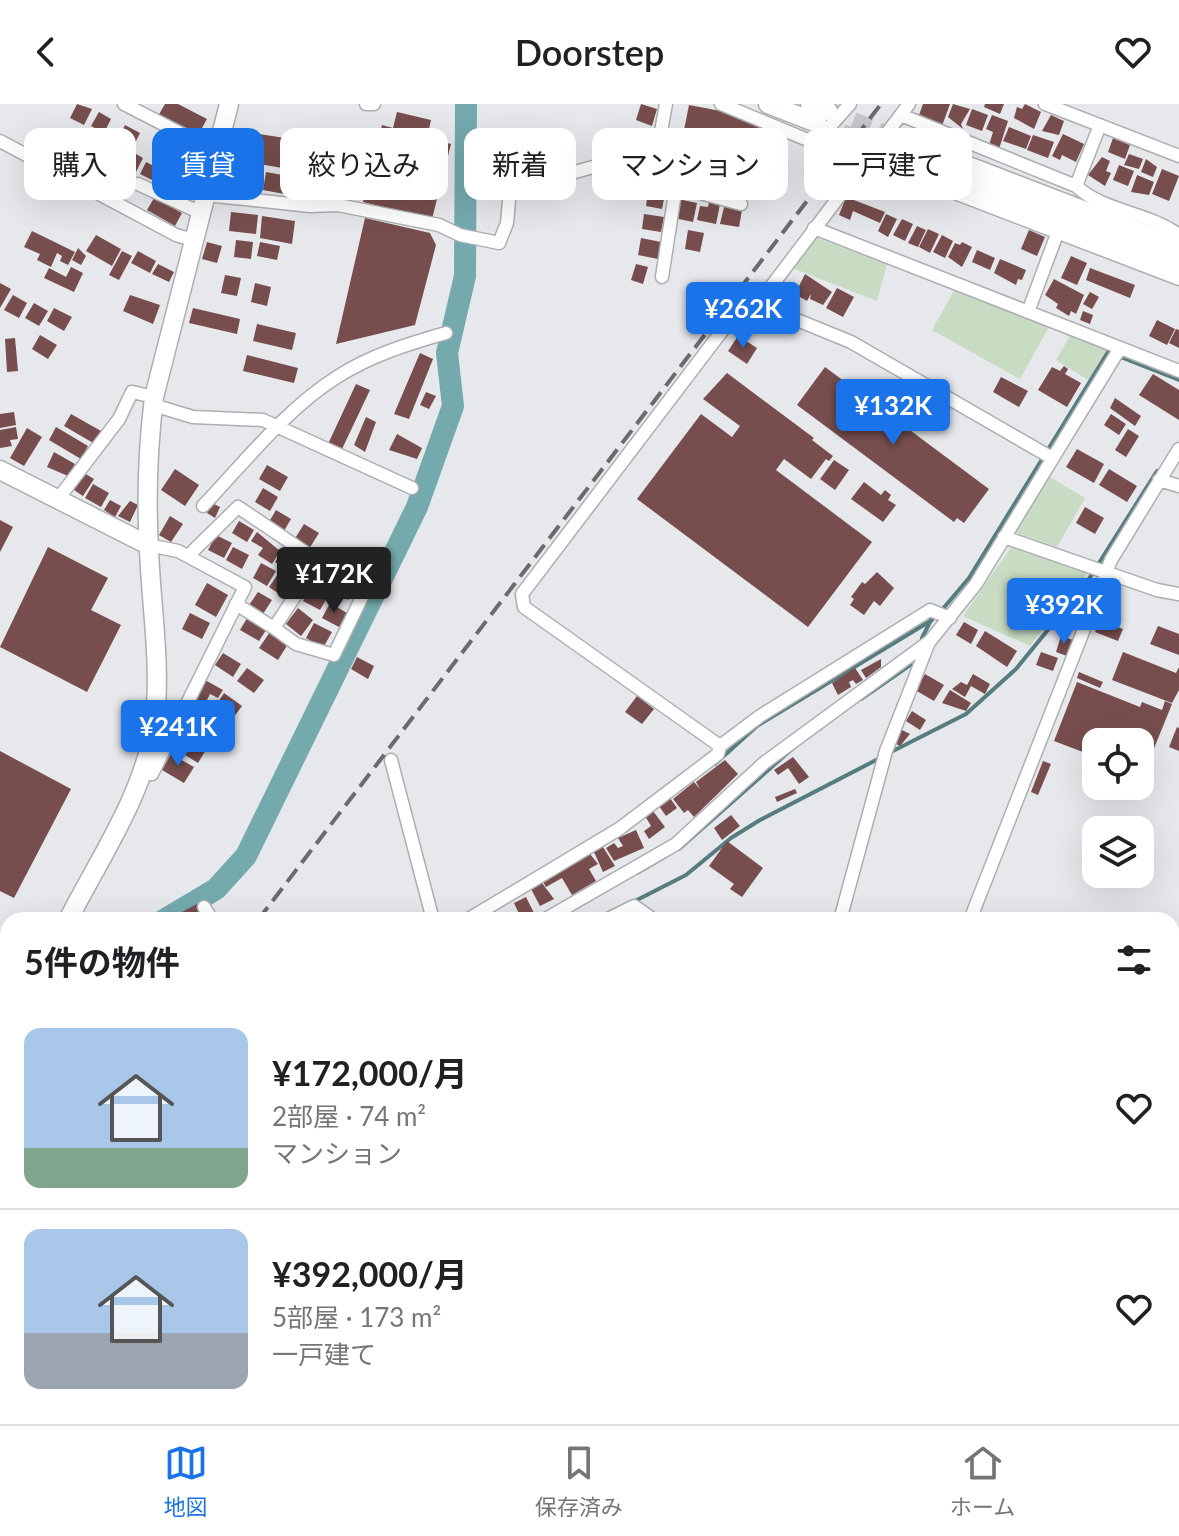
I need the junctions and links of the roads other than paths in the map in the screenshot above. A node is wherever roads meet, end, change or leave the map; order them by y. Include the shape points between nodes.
1 (124, 104) edge
2 (229, 104) edge
3 (366, 104) edge
4 (374, 104) edge
5 (666, 104) edge
6 (721, 104) edge
7 (768, 104) edge
8 (810, 104) edge
9 (850, 104) edge
10 (1045, 104) edge
11 (905, 109) edge
12 (1100, 125) junction
13 (170, 128) edge
14 (223, 128) edge
15 (662, 128) edge
16 (890, 128) edge
17 (0, 141) edge
18 (1179, 156) edge
19 (592, 167) edge
20 (138, 184) dead end
21 (1076, 186) junction
22 (204, 200) edge
23 (674, 200) edge
24 (726, 200) edge
25 (835, 200) edge
26 (970, 200) edge
27 (203, 204) junction
28 (741, 204) dead end
29 (814, 228) junction
30 (1057, 234) junction
31 (1179, 235) edge
32 (193, 240) junction
33 (1179, 247) edge
34 (1179, 265) edge
35 (662, 277) dead end
36 (1179, 279) edge
37 (758, 304) junction
38 (1028, 312) junction
39 (446, 333) dead end
40 (1117, 353) junction
41 (1179, 371) edge
42 (153, 401) junction
43 (279, 426) junction
44 (1179, 449) edge
45 (1047, 455) junction
46 (0, 470) edge
47 (1159, 480) junction
48 (1179, 486) edge
49 (412, 488) dead end
50 (58, 499) junction
51 (203, 506) dead end
52 (1004, 537) junction
53 (148, 545) junction
54 (188, 556) junction
55 (1099, 570) junction
56 (1179, 594) edge
57 (362, 597) dead end
58 (236, 604) junction
59 (942, 615) junction
60 (274, 628) junction
61 (930, 641) junction
62 (720, 746) junction
63 (391, 760) dead end
64 (140, 775) junction
65 (204, 907) dead end
66 (72, 912) edge
67 (207, 912) edge
68 (431, 912) edge
69 (480, 912) edge
70 (560, 912) edge
71 (622, 912) edge
72 (643, 912) edge
73 (842, 912) edge
74 (973, 912) edge

1 - 13 street
2 - 14 street
3 - 4 street
5 - 15 street
6 - 9 street via 815,143
7 - 8 street via 822,117
10 - 12 street
11 - 16 street
11 - 21 street
12 - 18 street
12 - 21 street
17 - 32 street
19 - 27 street via 510,190 499,243 338,205
20 - 27 street
21 - 31 street
22 - 27 street
23 - 35 street
24 - 28 street
25 - 29 street
26 - 30 street
27 - 32 street
29 - 37 street
29 - 38 street
30 - 36 street
30 - 38 street
32 - 42 street
33 - 34 street via 894,146
37 - 45 street via 851,342
37 - 62 street via 744,302 522,594 524,607
38 - 40 street
39 - 43 street via 390,349 335,377
40 - 41 street
40 - 45 street
42 - 43 street via 193,417 263,420
42 - 50 street via 132,392 119,419
42 - 53 street
43 - 49 street
43 - 51 street
44 - 47 street
45 - 52 street
46 - 50 street
47 - 48 street
47 - 55 street
50 - 53 street
52 - 55 street
52 - 59 street via 976,584
53 - 54 street
53 - 64 street via 156,674 153,727
54 - 58 street via 245,587
54 - 60 street via 238,507 318,561
55 - 56 street
55 - 74 street
57 - 60 street via 334,655 296,644
58 - 60 street
58 - 64 street via 152,774
59 - 61 street
59 - 62 street via 930,610
61 - 70 street via 764,763 676,844
61 - 73 street via 886,755
62 - 69 street via 718,754 619,829
63 - 68 street
64 - 66 street
65 - 67 street
71 - 72 street via 634,906

